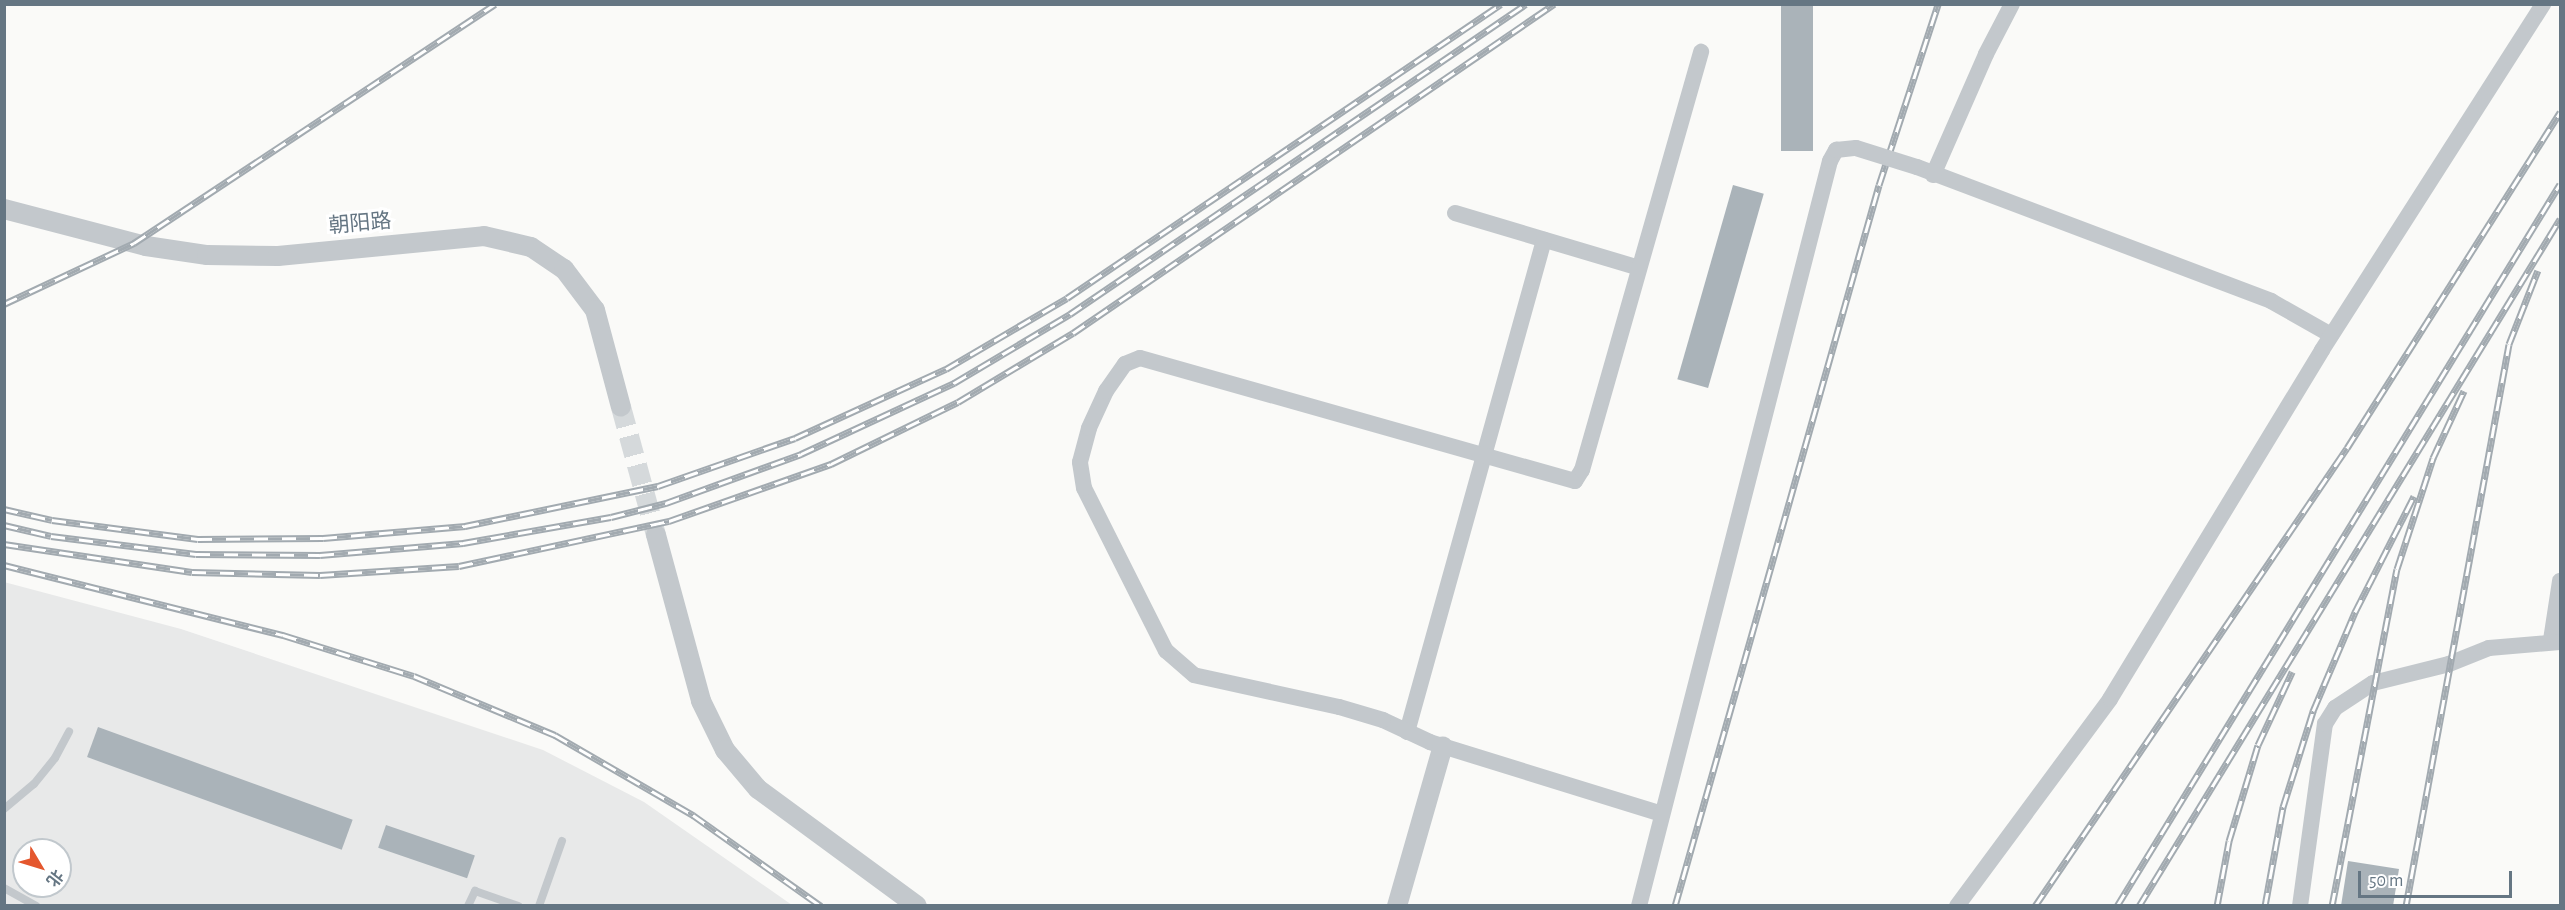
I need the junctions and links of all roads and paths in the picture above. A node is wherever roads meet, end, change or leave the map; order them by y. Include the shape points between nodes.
1 (2012, 4) edge
2 (2543, 4) edge
3 (1701, 52) dead end
4 (1933, 175) junction
5 (4, 209) edge
6 (1455, 213) dead end
7 (1544, 240) junction
8 (1639, 268) junction
9 (2331, 335) junction
10 (621, 407) tunnel mouth
11 (1483, 456) junction
12 (656, 535) tunnel mouth
13 (2560, 581) edge
14 (2556, 641) edge
15 (69, 732) dead end
16 (1407, 732) junction
17 (1443, 746) junction
18 (4, 809) edge
19 (1662, 814) junction
20 (562, 841) dead end
21 (4, 888) edge
22 (36, 906) edge
23 (468, 906) edge
24 (518, 906) edge
25 (539, 906) edge
26 (917, 906) edge
27 (1397, 906) edge
28 (1638, 906) edge
29 (1957, 906) edge
30 (2300, 906) edge

1 - 4 street
2 - 9 street
3 - 8 street
4 - 9 street via 2271,301
4 - 19 street, bridge via 1856,148 1836,150 1830,161
5 - 10 street, 朝阳路 via 146,246 207,255 278,256 484,236 531,247 564,268 595,310
6 - 7 street
7 - 8 street
7 - 11 street
8 - 11 street via 1582,470 1575,481
9 - 29 street via 2110,699
11 - 16 street
11 - 16 street via 1140,358 1125,364 1089,428 1080,462 1084,488 1166,651 1194,675 1339,707
12 - 26 street via 700,701 725,750 758,789
13 - 14 street
14 - 30 street via 2489,648 2450,664 2373,683 2335,708 2325,724
15 - 18 lane via 34,784
16 - 17 street
17 - 19 street
17 - 27 street
19 - 28 street
20 - 25 lane
21 - 22 lane
23 - 24 lane via 475,891

